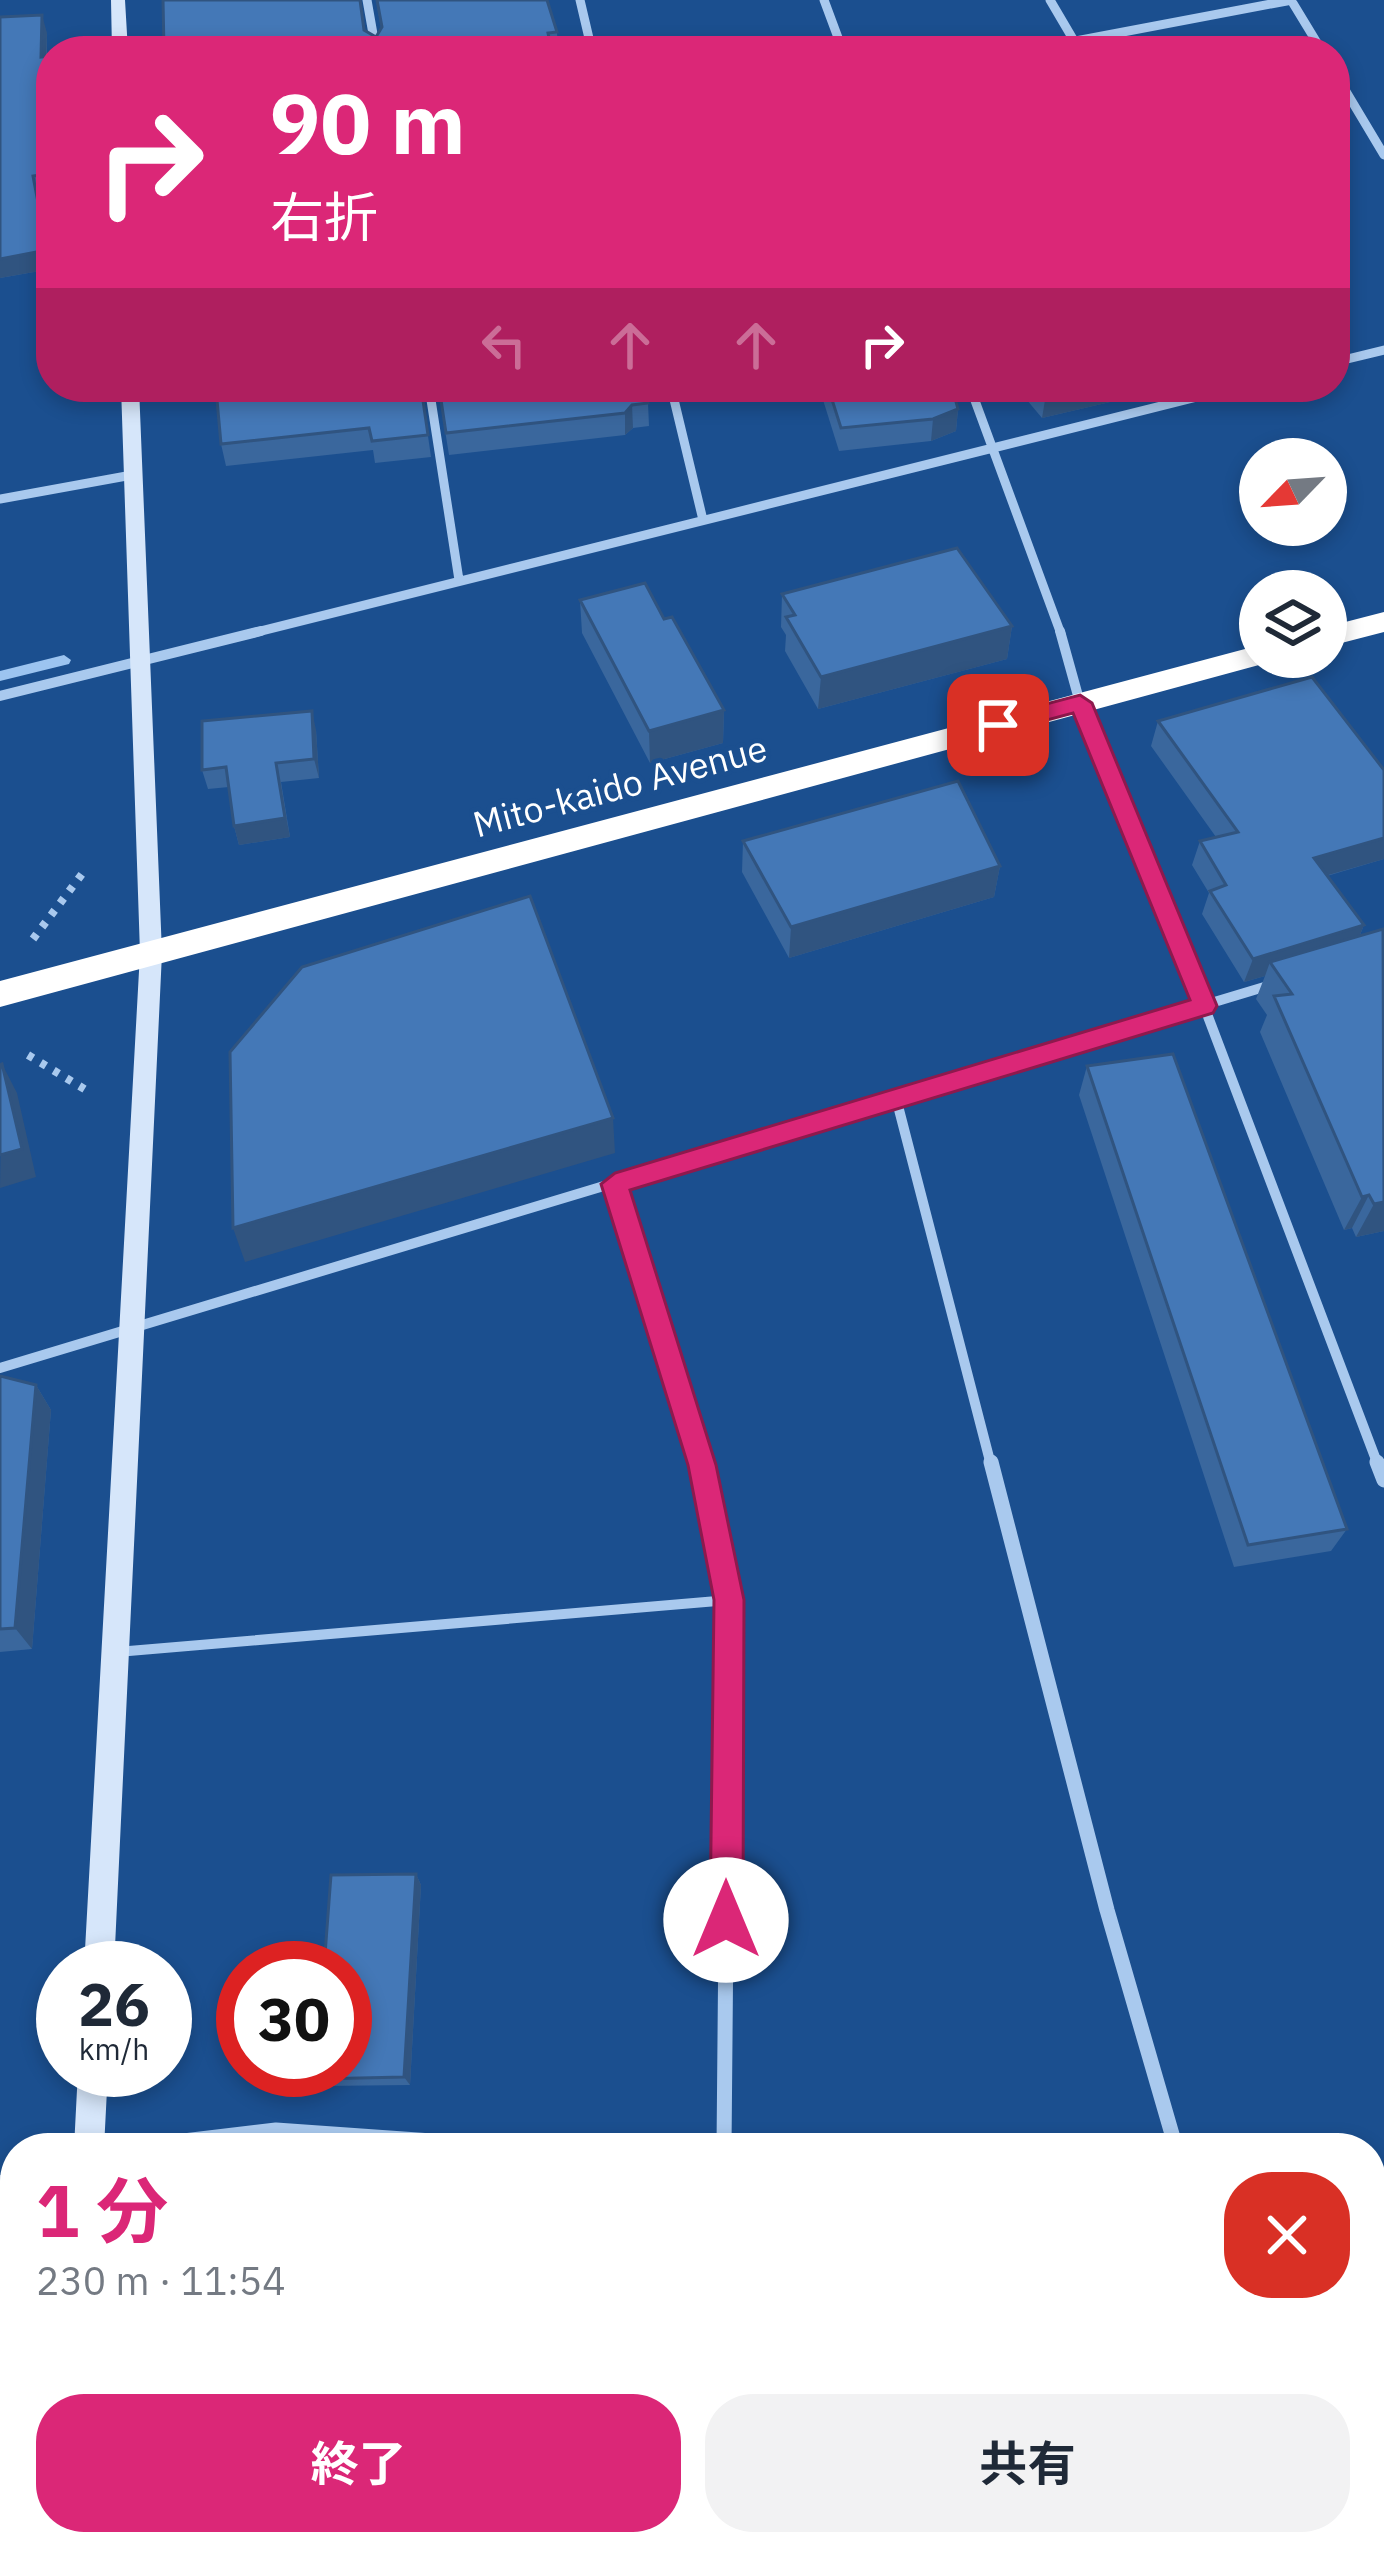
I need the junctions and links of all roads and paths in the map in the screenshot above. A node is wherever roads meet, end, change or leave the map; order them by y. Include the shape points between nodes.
1 (118, 0) edge
2 (367, 0) edge
3 (580, 0) edge
4 (824, 0) edge
5 (1050, 0) edge
6 (1291, 0) edge
7 (119, 36) edge
8 (373, 36) edge
9 (588, 36) edge
10 (837, 36) edge
11 (1071, 36) edge
12 (1124, 36) edge
13 (1313, 36) edge
14 (1350, 99) edge
15 (1384, 155) edge
16 (1384, 350) edge
17 (1350, 358) edge
18 (130, 402) edge
19 (431, 402) edge
20 (675, 402) edge
21 (976, 402) edge
22 (1178, 402) edge
23 (993, 449) junction
24 (132, 475) junction
25 (0, 500) edge
26 (703, 520) junction
27 (459, 580) junction
28 (1384, 622) edge
29 (1347, 632) edge
30 (138, 661) junction
31 (1239, 661) edge
32 (0, 696) edge
33 (1080, 703) junction
34 (82, 874) dead end
35 (33, 939) dead end
36 (151, 952) junction
37 (1294, 978) edge
38 (0, 994) edge
39 (1204, 1006) junction
40 (28, 1055) dead end
41 (91, 1093) dead end
42 (896, 1098) junction
43 (615, 1184) junction
44 (136, 1326) junction
45 (0, 1367) edge
46 (1384, 1480) edge
47 (729, 1600) junction
48 (117, 1652) junction
49 (101, 1941) edge
50 (92, 2097) edge
51 (90, 2133) edge
52 (244, 2133) edge
53 (366, 2133) edge
54 (724, 2133) edge
55 (1172, 2133) edge

1 - 7 street
2 - 8 street
3 - 9 street
4 - 10 street
5 - 11 street
6 - 12 street
6 - 13 street
14 - 15 street
16 - 17 street
18 - 24 street
19 - 27 street
20 - 26 street
21 - 23 street
22 - 23 street
23 - 26 street
23 - 33 street via 1075,668
24 - 25 street
24 - 30 street
26 - 27 street
27 - 30 street
28 - 29 highway
30 - 32 street
30 - 36 street
31 - 33 highway, Mito-kaido Avenue
33 - 36 highway, Mito-kaido Avenue
33 - 39 street
34 - 35 path
36 - 38 highway, Mito-kaido Avenue
36 - 44 street
37 - 39 street
39 - 42 street
39 - 46 street
40 - 41 path
42 - 43 street
42 - 55 street
43 - 44 street
43 - 47 street via 702,1465
44 - 45 street
44 - 48 street
47 - 48 lane
47 - 54 street
48 - 49 street
50 - 51 street
52 - 53 street

